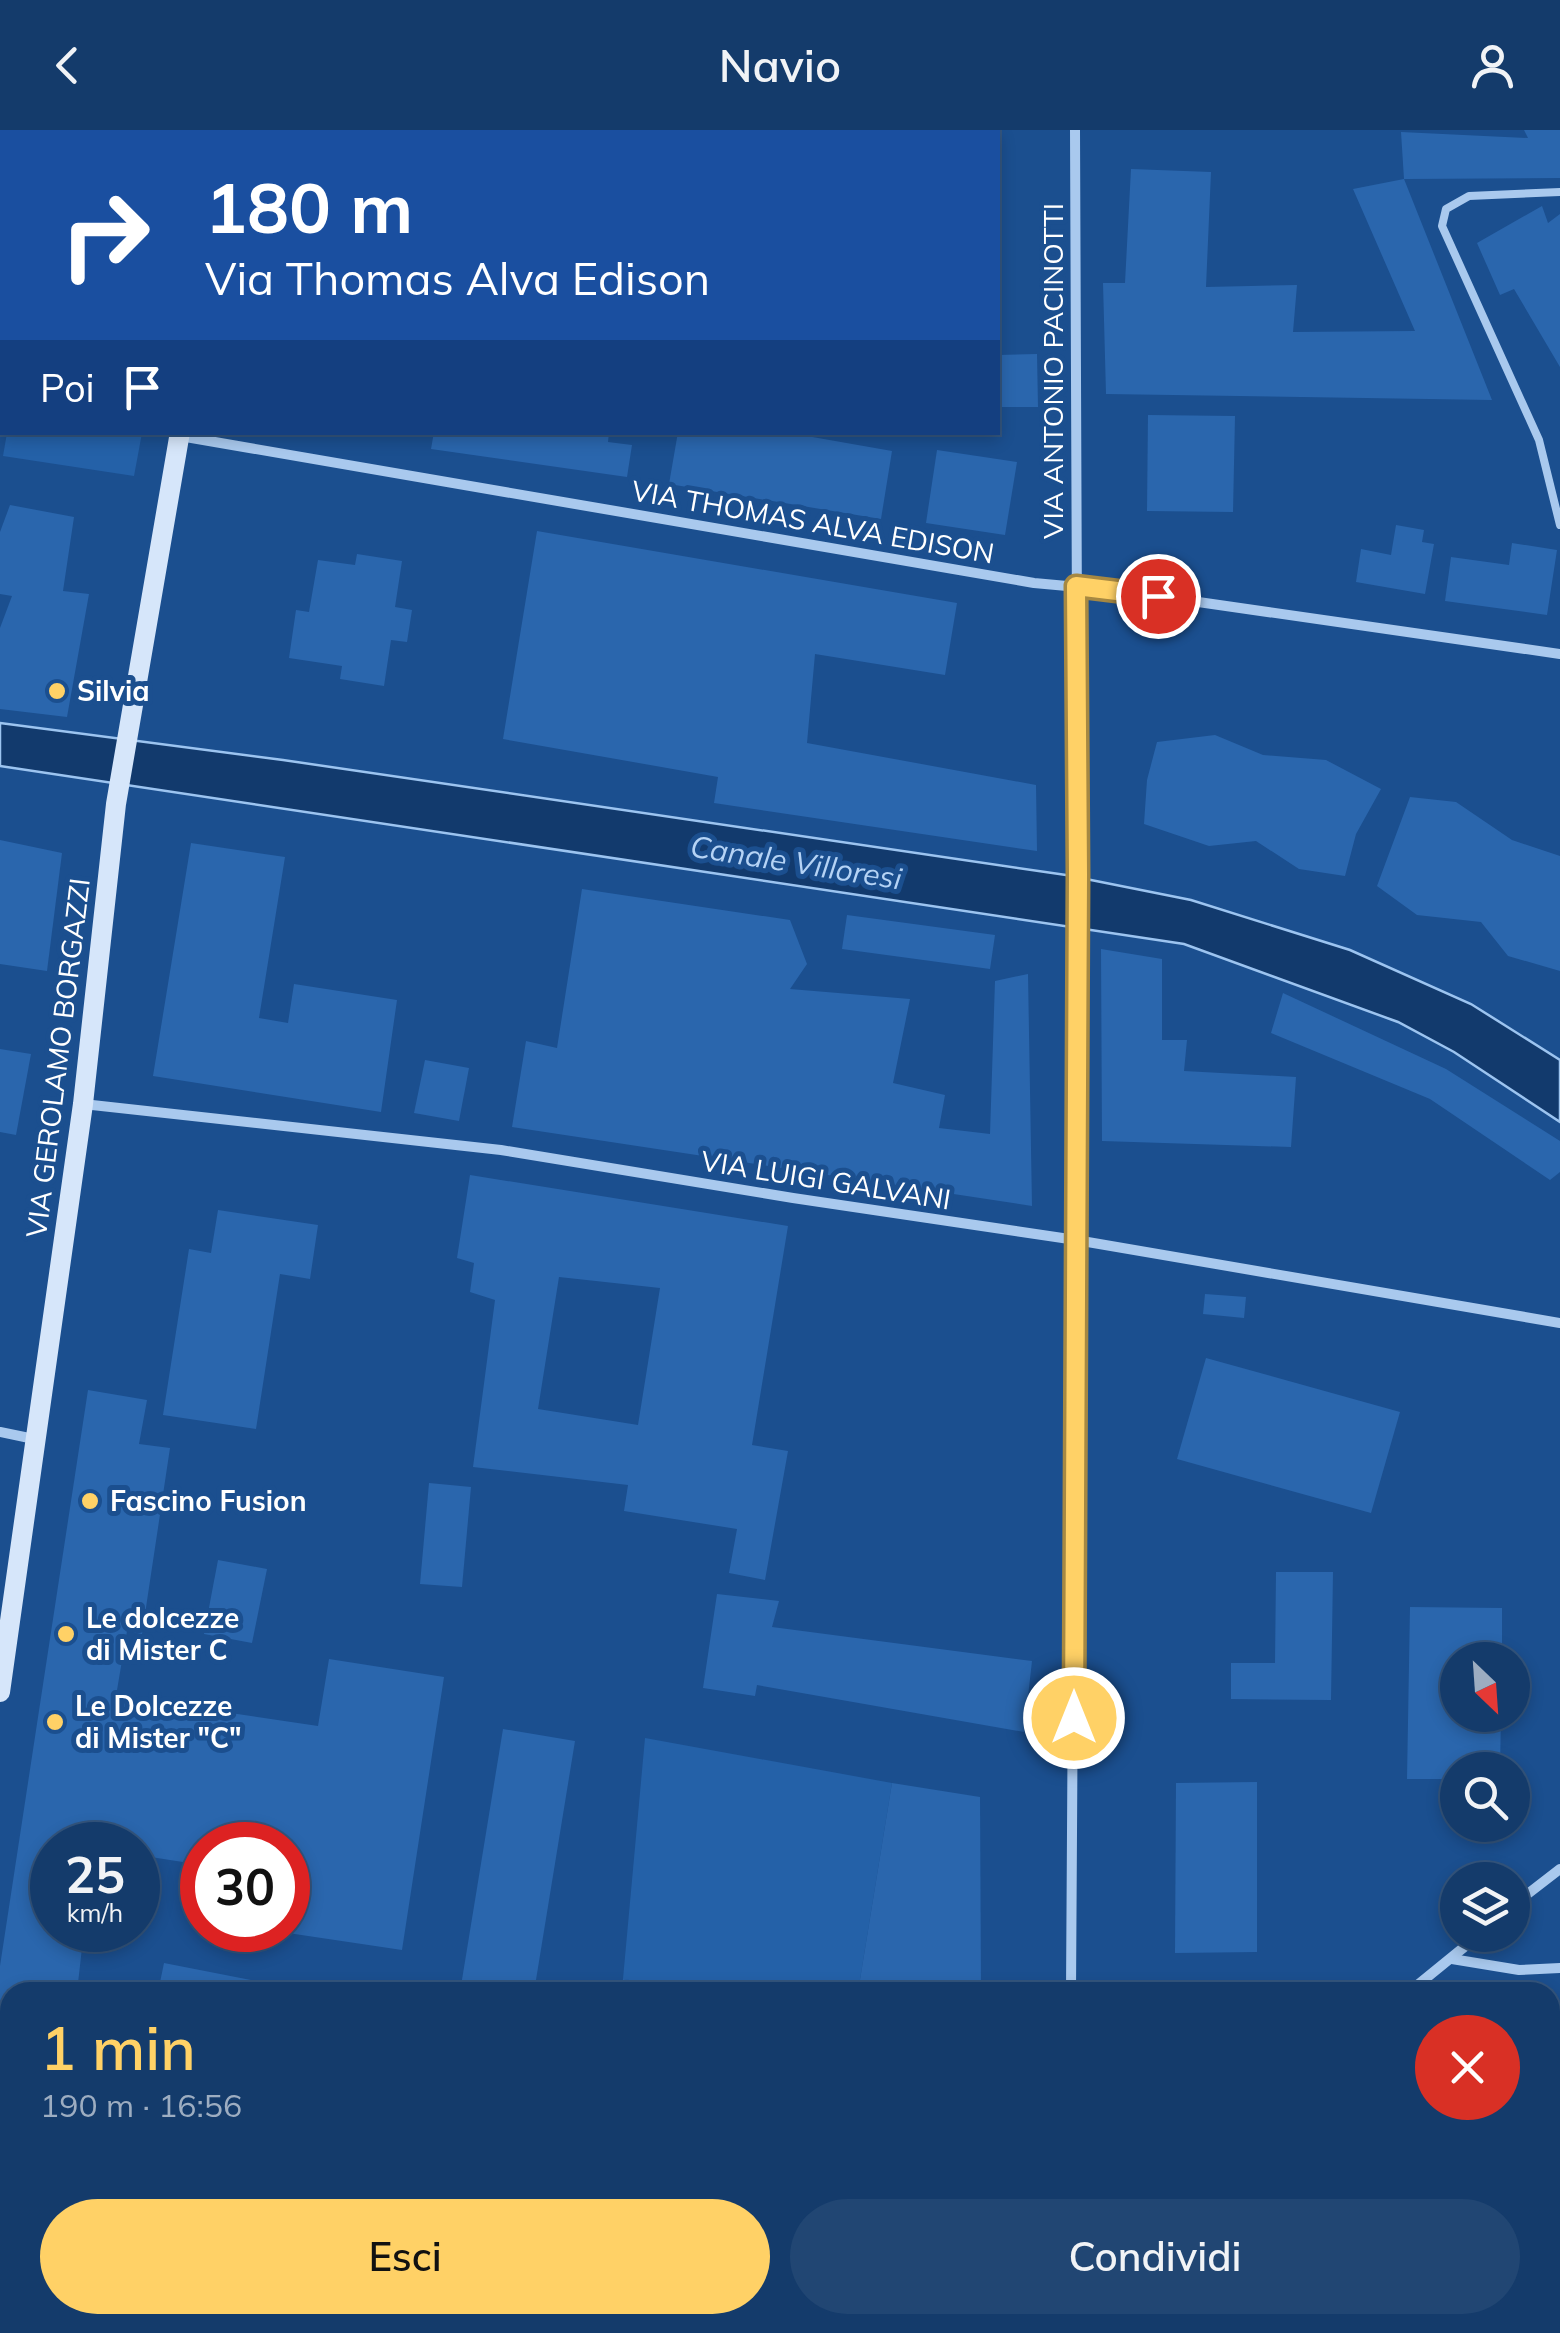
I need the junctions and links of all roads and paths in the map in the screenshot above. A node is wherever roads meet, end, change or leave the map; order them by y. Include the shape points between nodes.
1 (1075, 130) edge
2 (1560, 192) edge
3 (179, 435) edge
4 (185, 435) edge
5 (1560, 525) edge
6 (1076, 586) junction
7 (1560, 654) edge
8 (83, 1104) junction
9 (1076, 1240) junction
10 (1560, 1322) edge
11 (0, 1432) edge
12 (34, 1439) junction
13 (0, 1692) edge
14 (1560, 1869) edge
15 (1530, 1892) edge
16 (1460, 1952) edge
17 (1452, 1959) junction
18 (1560, 1968) edge
19 (1071, 1982) edge
20 (1422, 1982) edge

1 - 6 street, VIA ANTONIO PACINOTTI
2 - 5 lane via 1469,196 1446,208 1442,226 1539,440
3 - 8 main road, VIA GEROLAMO BORGAZZI via 116,804
4 - 6 street, VIA THOMAS ALVA EDISON
6 - 7 street, VIA THOMAS ALVA EDISON
6 - 9 street, VIA ANTONIO PACINOTTI
8 - 9 street, VIA LUIGI GALVANI via 501,1150
8 - 12 main road, VIA GEROLAMO BORGAZZI
9 - 10 street, VIA LUIGI GALVANI
9 - 19 street, VIA ANTONIO PACINOTTI
11 - 12 street
12 - 13 main road, VIA GEROLAMO BORGAZZI
14 - 15 street
16 - 17 street
17 - 18 street via 1518,1970
17 - 20 street

